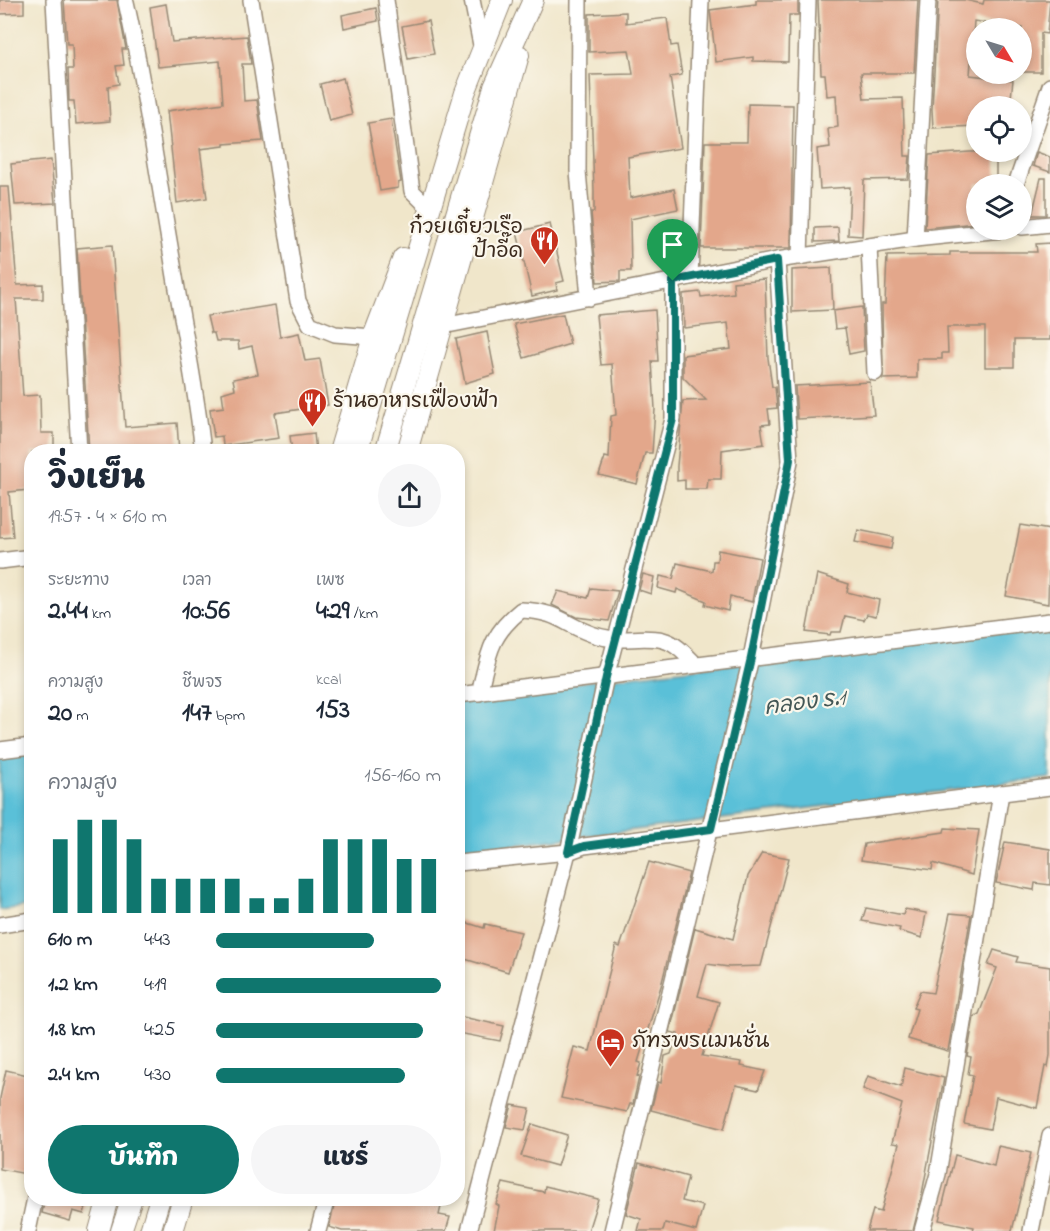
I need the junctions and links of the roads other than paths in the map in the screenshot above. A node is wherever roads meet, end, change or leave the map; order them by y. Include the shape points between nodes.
1 (54, 0) edge
2 (251, 0) edge
3 (386, 0) edge
4 (472, 0) edge
5 (502, 0) edge
6 (534, 0) edge
7 (579, 0) edge
8 (701, 0) edge
9 (808, 0) edge
10 (928, 0) edge
11 (126, 2) dead end
12 (482, 50) junction
13 (1050, 86) edge
14 (465, 93) junction
15 (1019, 174) edge
16 (423, 202) junction
17 (1050, 224) edge
18 (1032, 226) edge
19 (966, 234) edge
20 (915, 239) junction
21 (869, 246) junction
22 (800, 257) junction
23 (777, 260) junction
24 (690, 277) junction
25 (673, 281) junction
26 (589, 298) junction
27 (443, 326) junction
28 (373, 337) junction
29 (875, 373) dead end
30 (79, 444) edge
31 (202, 444) edge
32 (341, 444) edge
33 (359, 444) edge
34 (387, 444) edge
35 (409, 444) edge
36 (24, 558) edge
37 (0, 561) edge
38 (1050, 621) edge
39 (616, 640) junction
40 (751, 658) junction
41 (696, 665) junction
42 (606, 677) junction
43 (479, 693) junction
44 (465, 694) edge
45 (24, 747) edge
46 (0, 750) edge
47 (1050, 787) edge
48 (1001, 793) junction
49 (712, 823) junction
50 (568, 852) junction
51 (465, 862) edge
52 (24, 921) edge
53 (0, 925) edge
54 (1050, 1136) edge
55 (33, 1206) edge
56 (106, 1206) edge
57 (129, 1206) edge
58 (158, 1206) edge
59 (181, 1206) edge
60 (325, 1206) edge
61 (28, 1231) edge
62 (99, 1231) edge
63 (121, 1231) edge
64 (150, 1231) edge
65 (173, 1231) edge
66 (318, 1231) edge
67 (470, 1231) edge
68 (612, 1231) edge
69 (922, 1231) edge
70 (1031, 1231) edge

1 - 30 street
2 - 28 street via 297,301 310,324 335,334
3 - 16 street via 412,191
4 - 12 street
5 - 12 main road
6 - 27 main road
6 - 34 main road via 494,87
7 - 26 street via 578,171
8 - 24 street
9 - 22 street
10 - 20 street
11 - 31 street via 195,377
12 - 14 main road
13 - 15 street
14 - 16 main road
14 - 33 main road
16 - 28 main road
17 - 18 street
19 - 20 street
20 - 21 street
21 - 22 street
21 - 29 street
22 - 23 street
23 - 24 street
23 - 40 street via 790,460
24 - 25 street
25 - 26 street
25 - 39 street via 673,419
26 - 27 street
27 - 35 main road
28 - 32 main road
36 - 37 street
38 - 40 street
39 - 41 street via 663,640 676,646
39 - 42 street
39 - 43 street via 598,636 555,614 521,610 501,626 490,649
40 - 41 street
40 - 49 street
41 - 42 street
42 - 43 street
42 - 50 street
43 - 44 street
45 - 46 street
47 - 48 street
48 - 49 street
48 - 69 street via 939,1174
49 - 50 street
49 - 68 street
50 - 51 street
50 - 67 street
52 - 53 street
54 - 70 street
55 - 61 street
56 - 62 main road
57 - 63 main road
58 - 64 main road
59 - 65 main road
60 - 66 street

